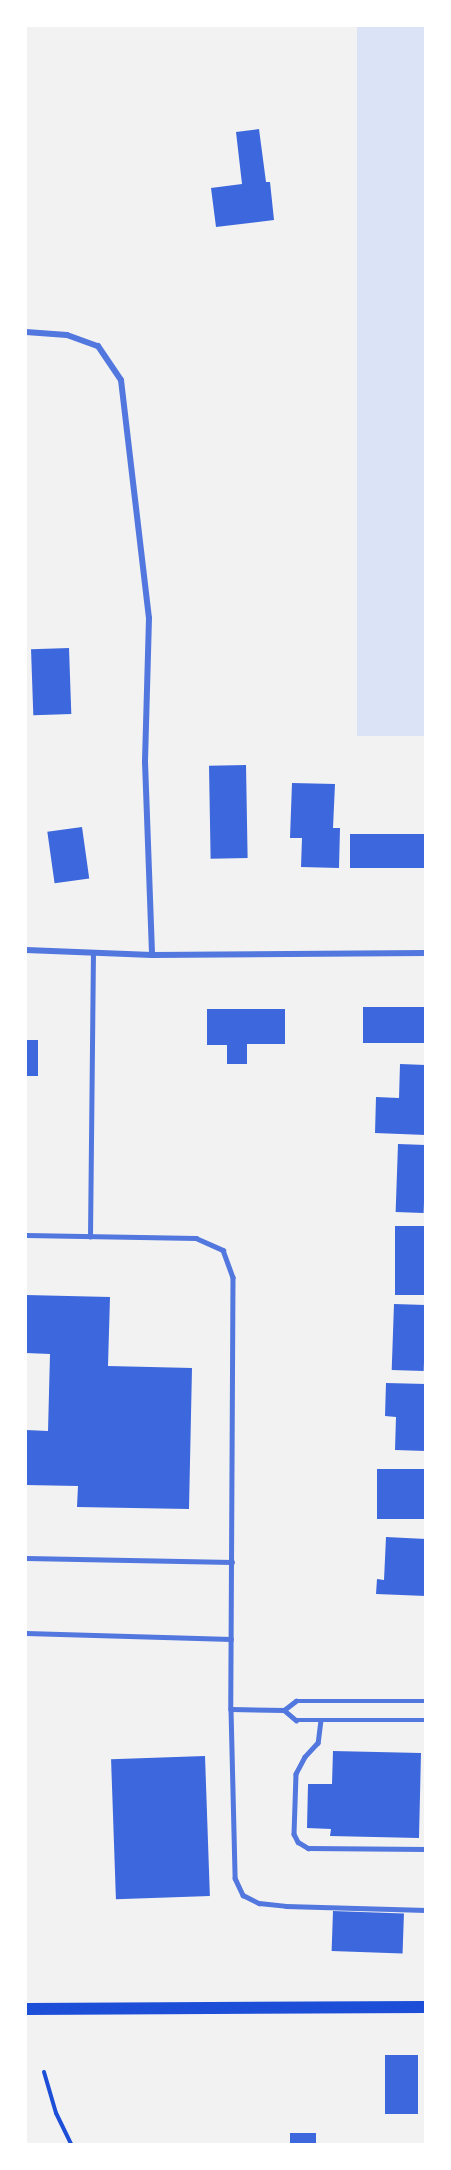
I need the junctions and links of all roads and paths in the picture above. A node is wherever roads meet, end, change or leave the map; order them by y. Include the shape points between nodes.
1 (26, 332) edge
2 (26, 950) edge
3 (426, 953) edge
4 (93, 955) junction
5 (152, 955) junction
6 (26, 1235) edge
7 (90, 1237) junction
8 (26, 1558) edge
9 (232, 1562) junction
10 (26, 1633) edge
11 (231, 1639) junction
12 (426, 1701) edge
13 (231, 1709) junction
14 (284, 1710) junction
15 (321, 1720) junction
16 (426, 1720) edge
17 (426, 1849) edge
18 (426, 1910) edge
19 (426, 2007) edge
20 (26, 2009) edge
21 (44, 2072) dead end
22 (71, 2145) edge

1 - 5 street via 67,335 98,346 121,380 149,618 145,762
2 - 4 street
3 - 5 street
4 - 5 street
4 - 7 lane
6 - 7 lane
7 - 9 lane via 196,1238 223,1251 232,1277
8 - 9 lane
9 - 11 lane
10 - 11 lane
11 - 13 lane
12 - 14 lane via 296,1701
13 - 14 lane
13 - 18 lane via 236,1878 243,1895 259,1903 286,1906
14 - 15 lane via 296,1720
15 - 16 lane
15 - 17 lane via 318,1743 304,1757 296,1774 294,1834 298,1842 308,1848
19 - 20 main road
21 - 22 path

